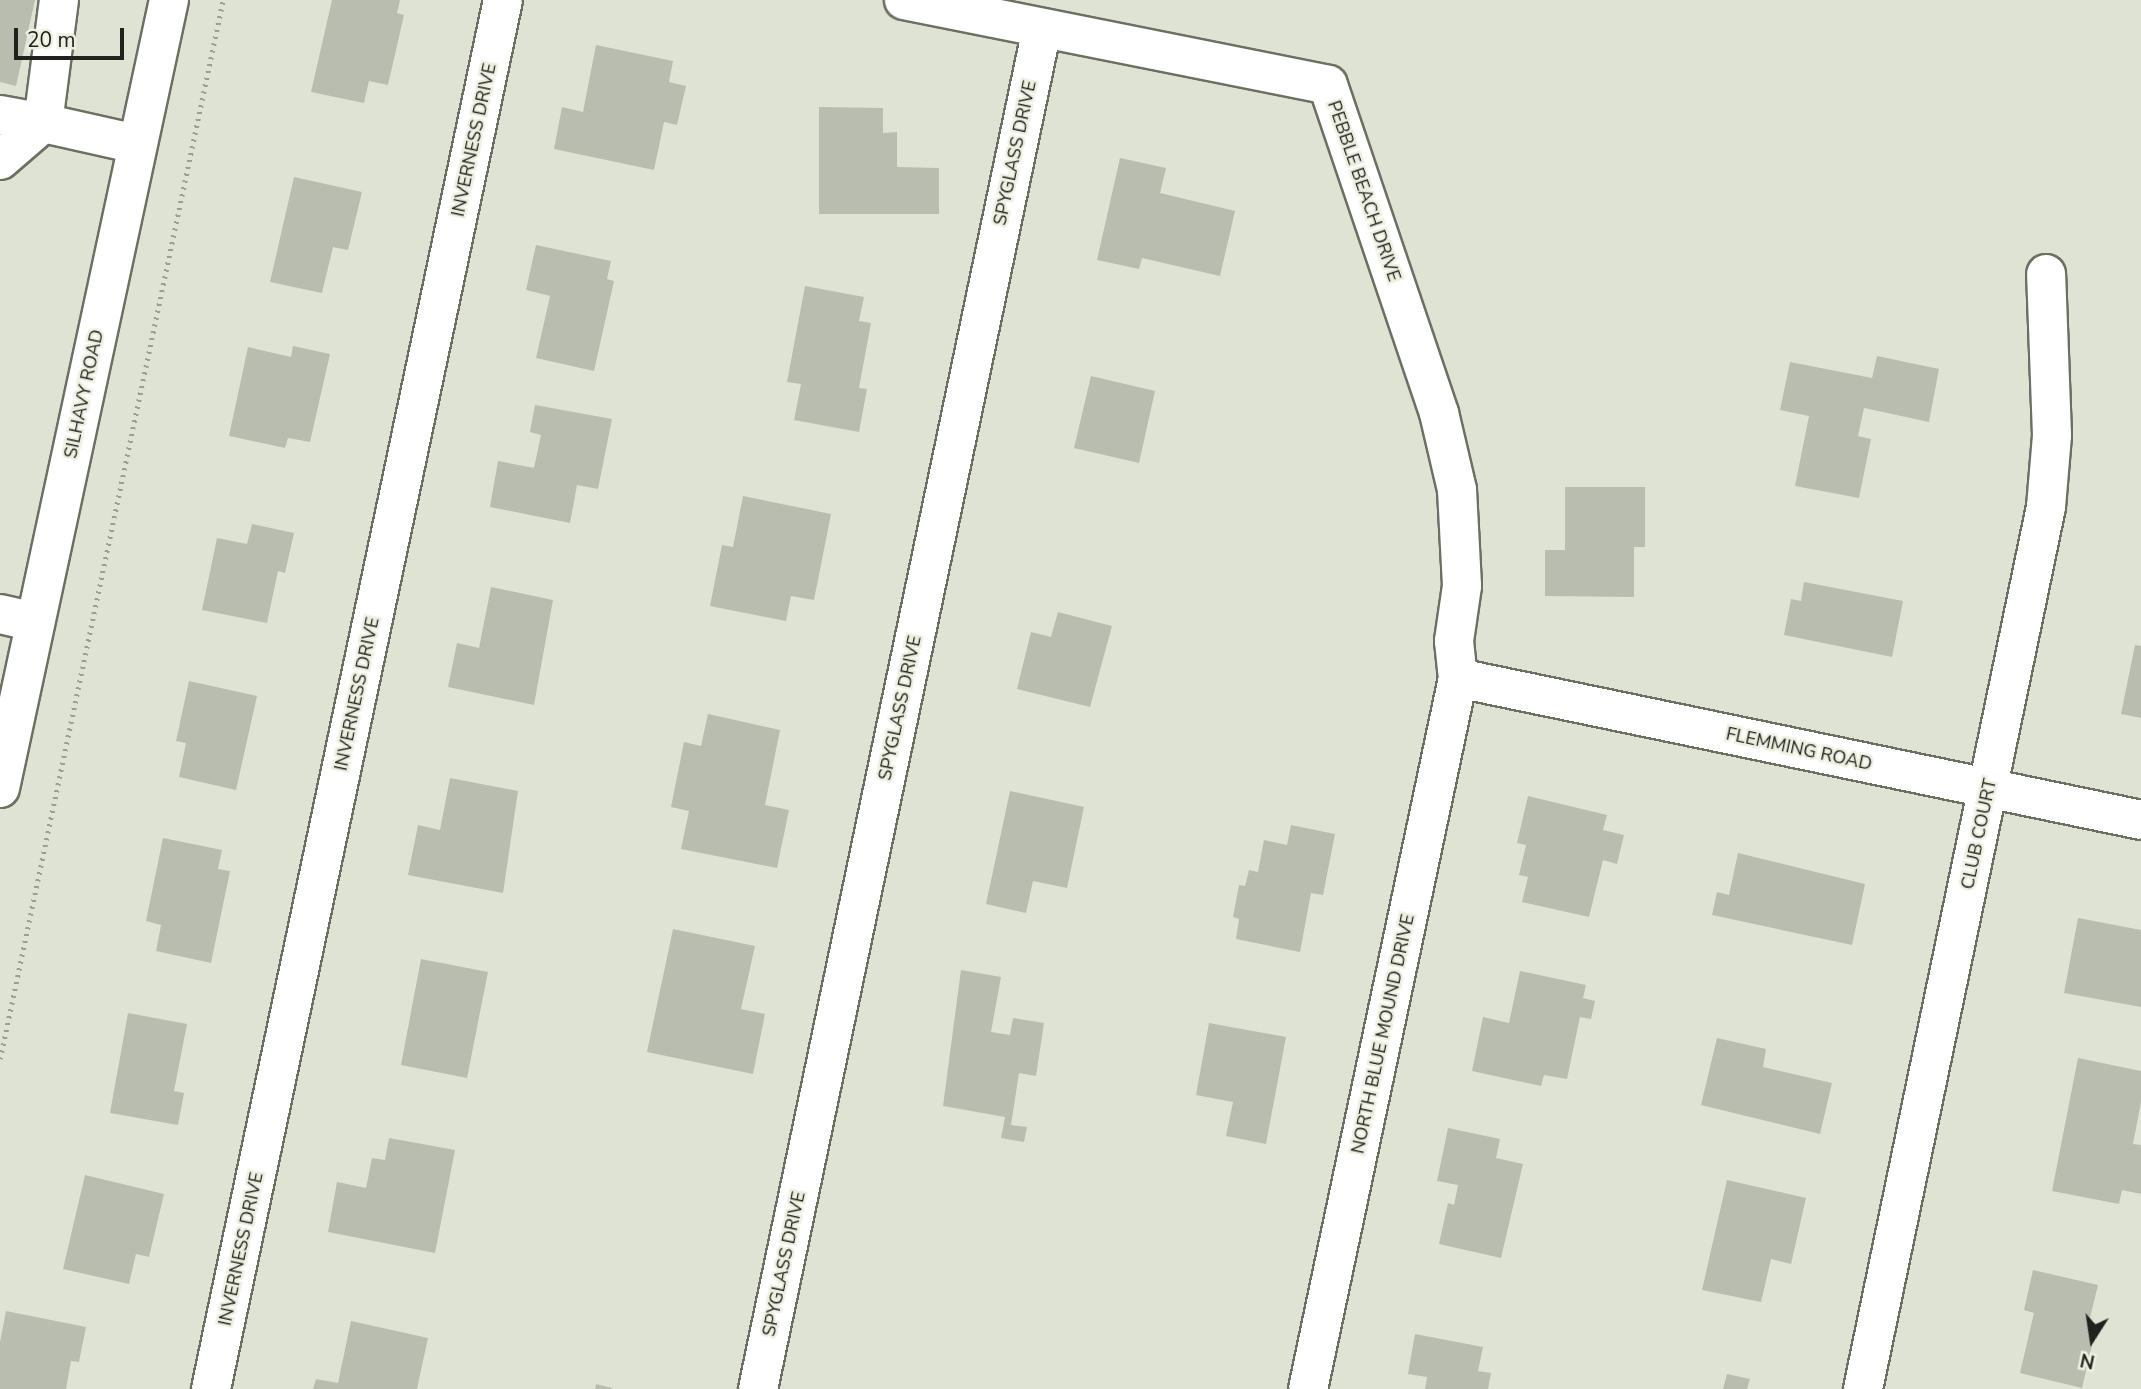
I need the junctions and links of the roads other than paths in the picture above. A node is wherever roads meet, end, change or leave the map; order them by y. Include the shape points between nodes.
1 (59, 0) edge
2 (169, 0) edge
3 (503, 0) edge
4 (904, 0) edge
5 (1042, 28) junction
6 (0, 114) edge
7 (43, 123) junction
8 (137, 144) junction
9 (0, 160) edge
10 (2046, 274) dead end
11 (18, 618) edge
12 (1458, 678) junction
13 (0, 788) edge
14 (1988, 789) junction
15 (2141, 820) edge
16 (211, 1389) edge
17 (758, 1389) edge
18 (1308, 1389) edge
19 (1863, 1389) edge

1 - 7 street
2 - 8 street, SILHAVY ROAD
3 - 16 street, INVERNESS DRIVE
4 - 5 street, PEBBLE BEACH DRIVE
5 - 12 street, PEBBLE BEACH DRIVE via 1328,85 1439,413 1457,490 1462,586 1454,641
5 - 17 street, SPYGLASS DRIVE
6 - 7 street
7 - 8 street
7 - 9 street
8 - 11 street, SILHAVY ROAD
10 - 14 street, CLUB COURT via 2051,472
11 - 13 street, SILHAVY ROAD
12 - 14 street, FLEMMING ROAD
12 - 18 street, NORTH BLUE MOUND DRIVE
14 - 15 street, FLEMMING ROAD
14 - 19 street, CLUB COURT

